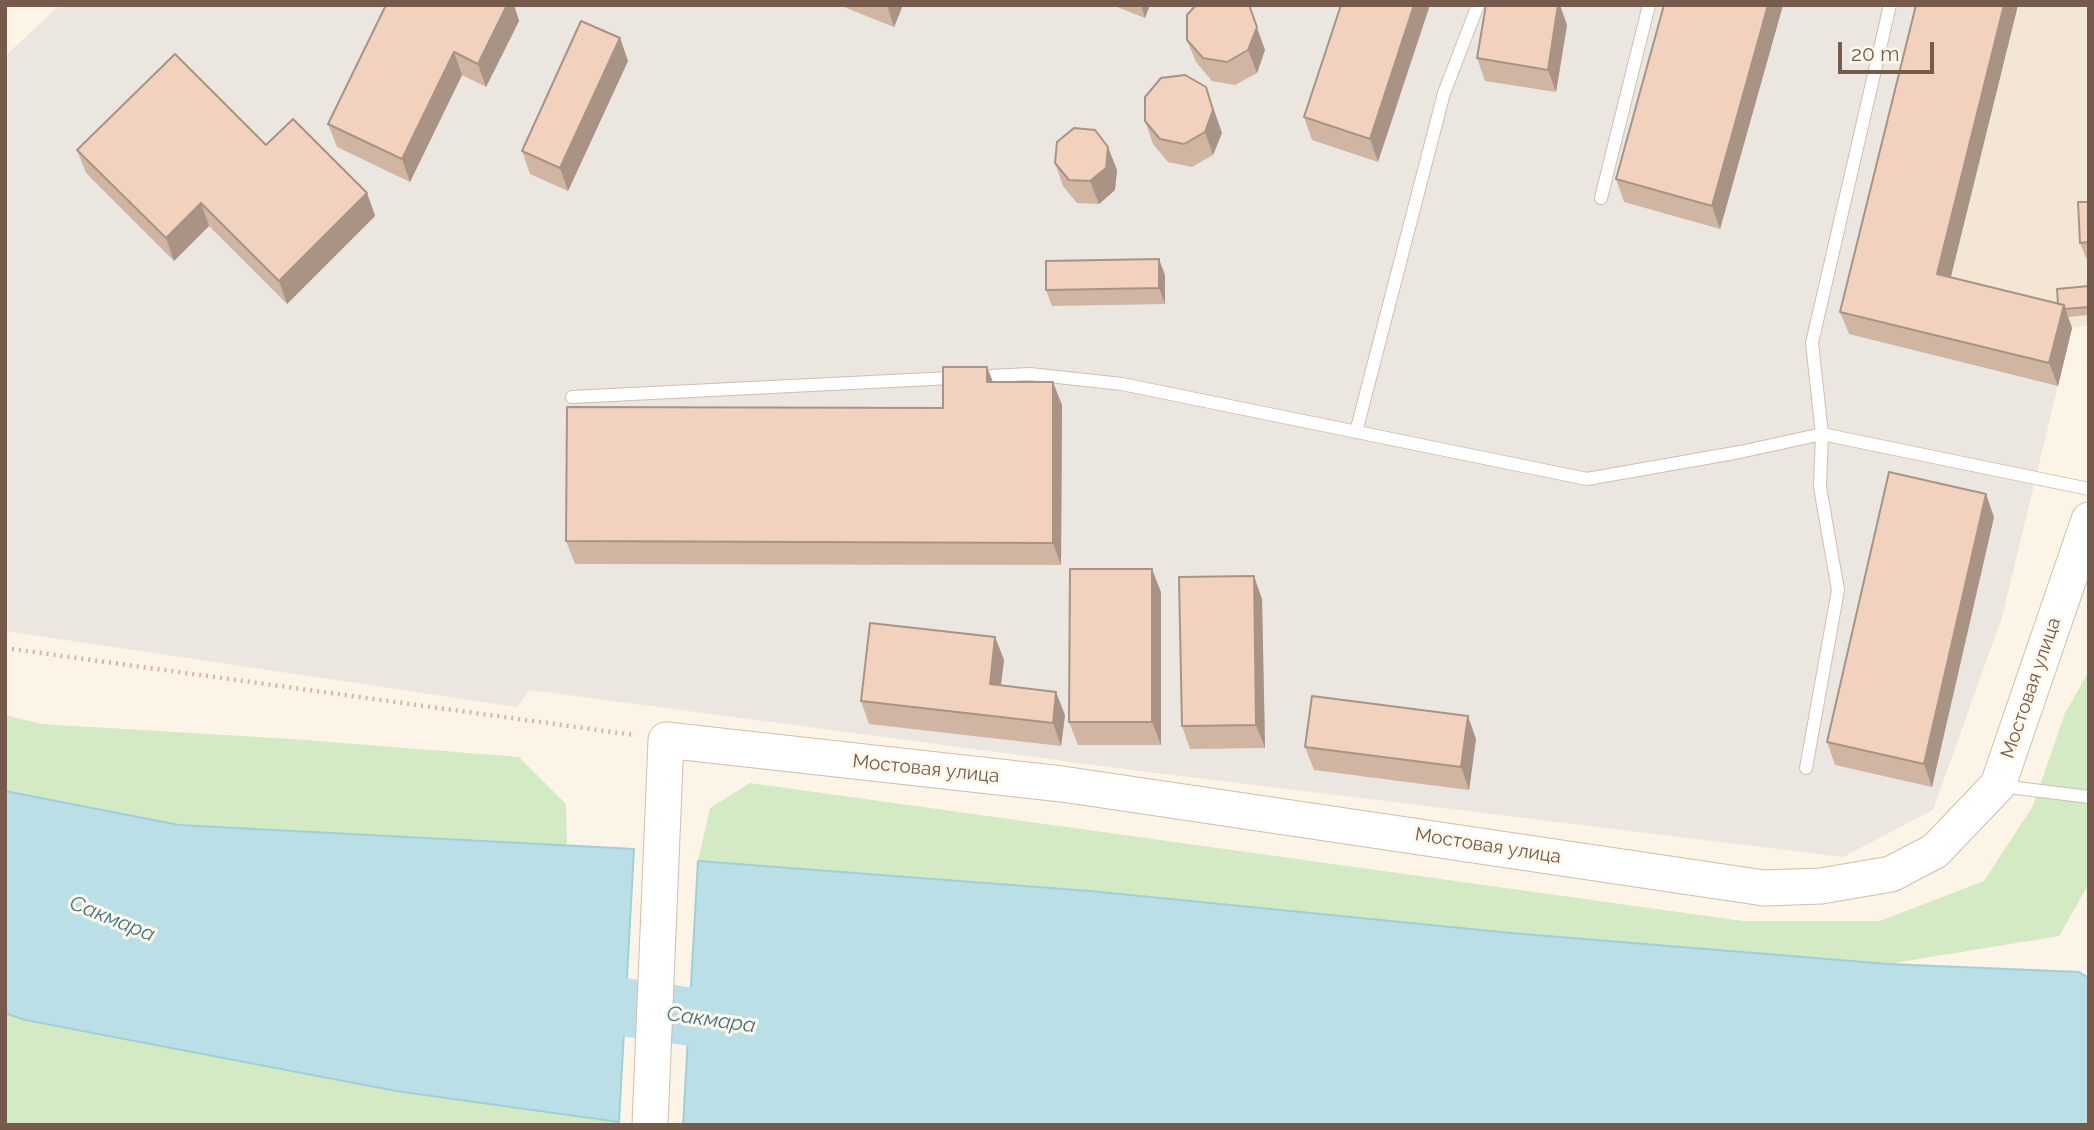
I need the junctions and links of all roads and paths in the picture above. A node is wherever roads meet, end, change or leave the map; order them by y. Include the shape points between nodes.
1 (1478, 5) edge
2 (1650, 5) edge
3 (1890, 5) edge
4 (1601, 198) dead end
5 (572, 397) dead end
6 (1356, 432) junction
7 (1822, 434) junction
8 (2089, 489) edge
9 (2089, 520) edge
10 (5, 648) edge
11 (666, 740) junction
12 (1806, 768) dead end
13 (1998, 785) junction
14 (2089, 797) edge
15 (650, 1125) edge

1 - 6 lane via 1444,93
2 - 4 lane
3 - 7 lane via 1812,343
5 - 6 lane via 1030,374 1122,384
6 - 7 lane via 1587,479
7 - 8 lane
7 - 12 lane via 1820,487 1838,590
9 - 13 street, Мостовая улица
10 - 11 path
11 - 13 street, Мостовая улица via 1062,784 1764,888 1821,886 1891,874 1935,851
11 - 15 street
13 - 14 lane

